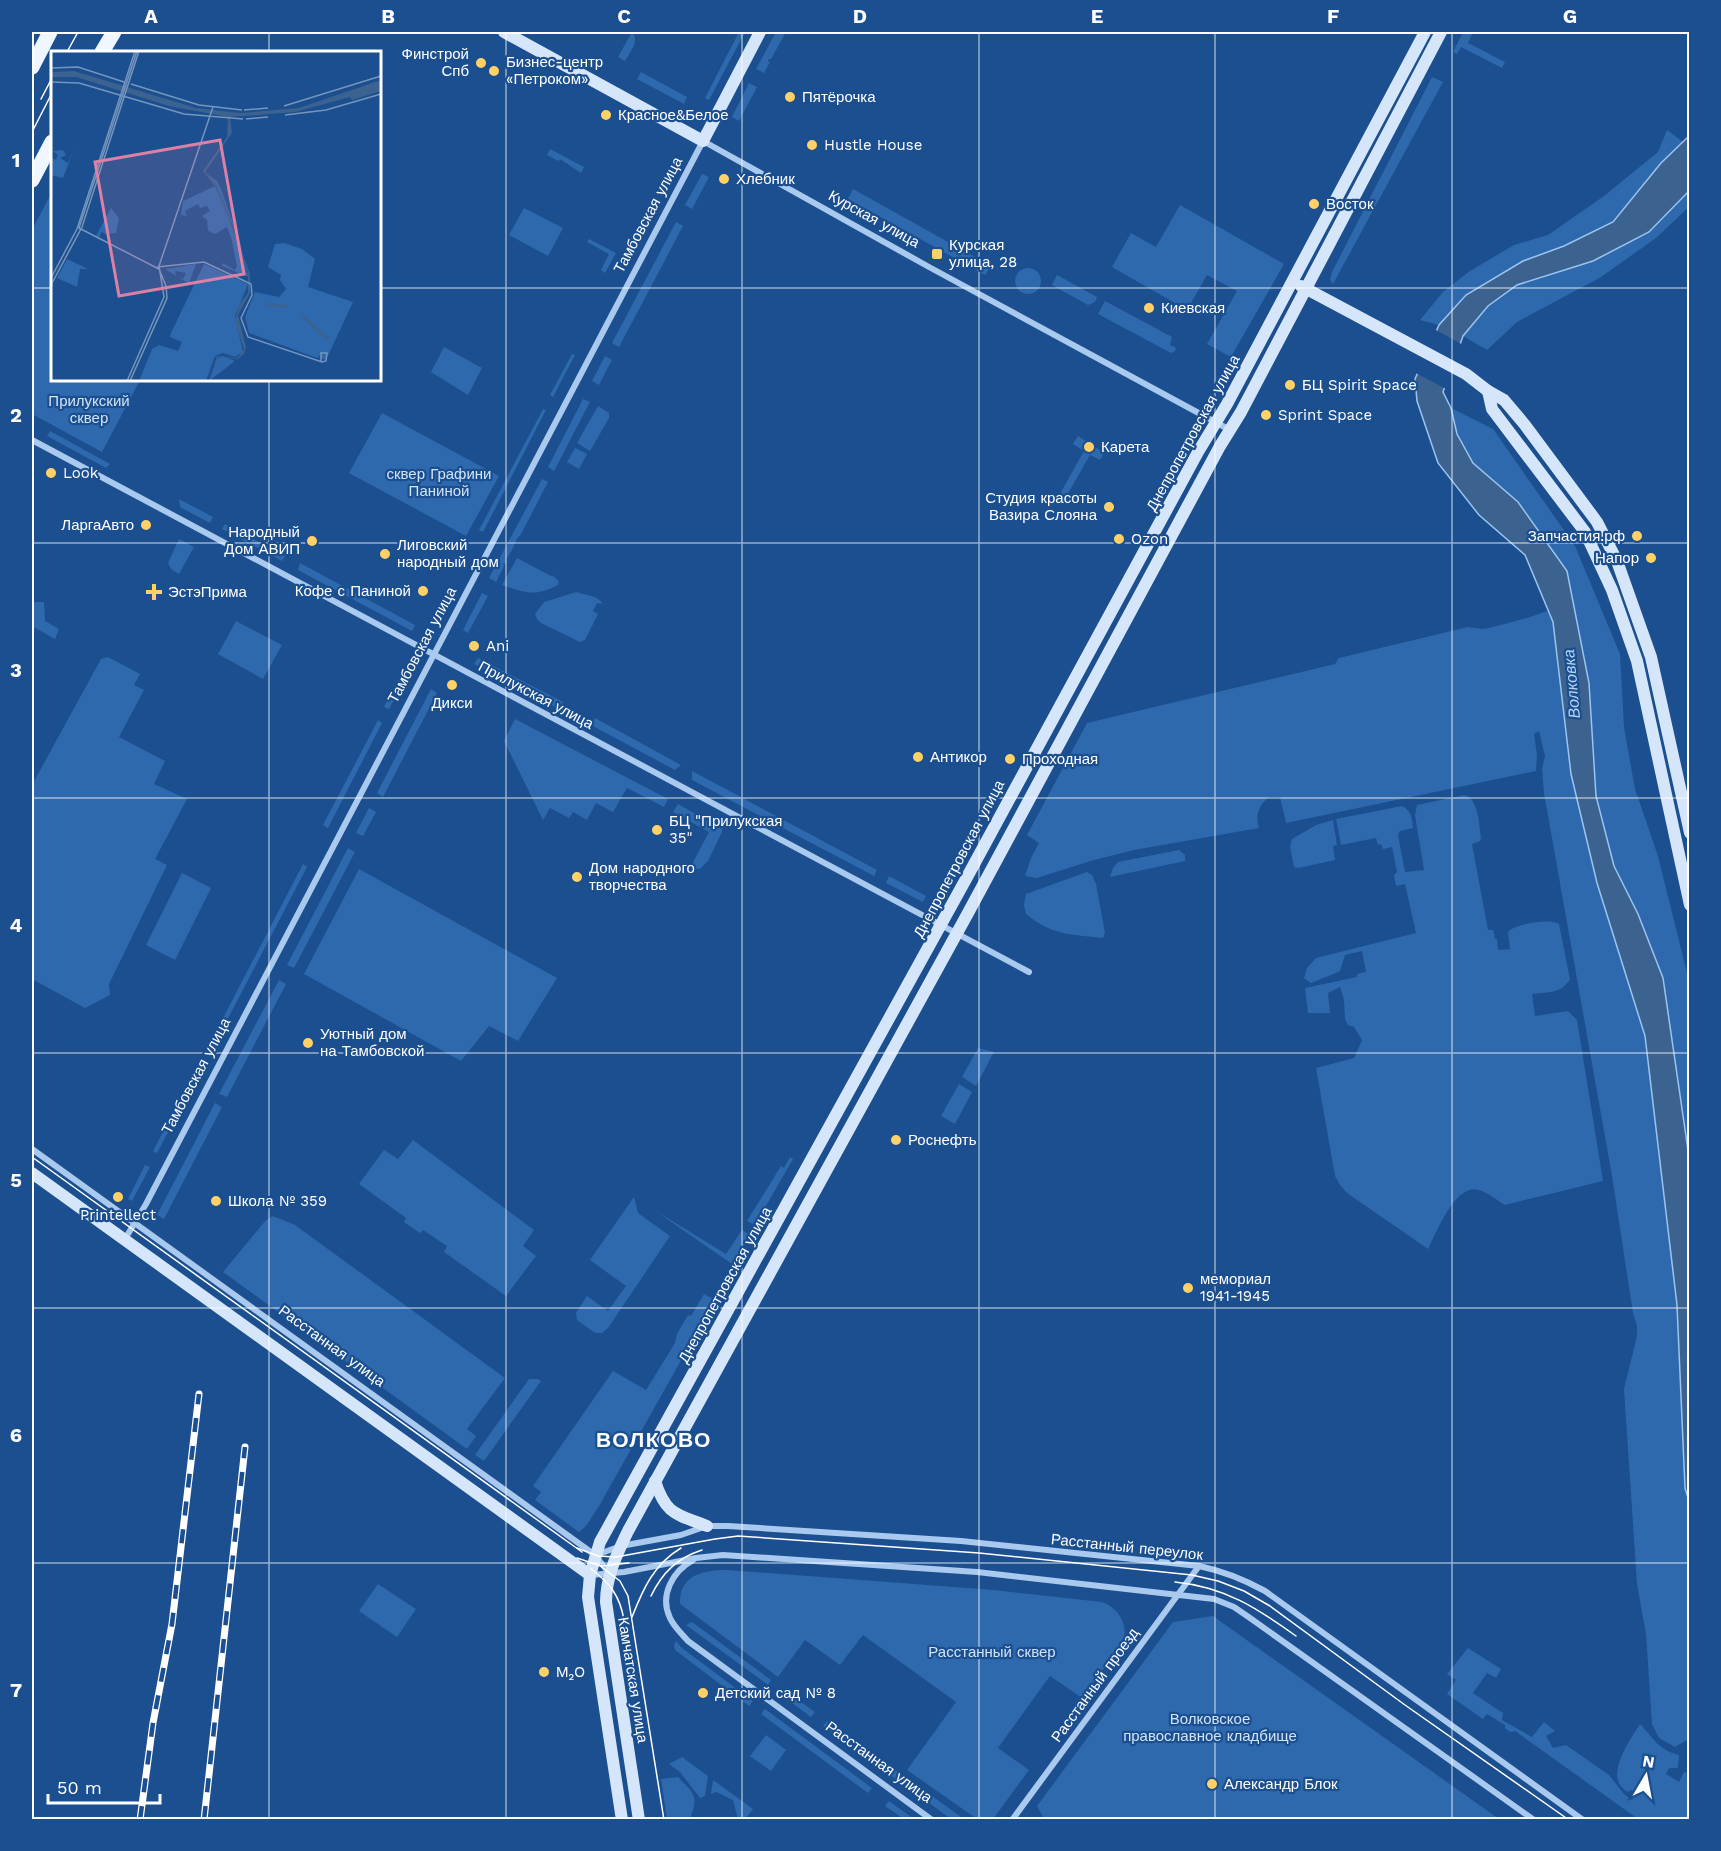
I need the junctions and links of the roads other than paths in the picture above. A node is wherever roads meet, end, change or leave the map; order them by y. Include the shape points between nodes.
1 (50, 32) edge
2 (114, 32) edge
3 (504, 32) edge
4 (760, 32) edge
5 (1425, 32) edge
6 (1442, 32) edge
7 (103, 51) edge
8 (32, 67) edge
9 (703, 141) junction
10 (51, 144) edge
11 (32, 180) edge
12 (1293, 282) junction
13 (1307, 290) junction
14 (1488, 391) junction
15 (1215, 423) junction
16 (1230, 430) junction
17 (32, 440) edge
18 (434, 654) junction
19 (1689, 833) edge
20 (1689, 905) edge
21 (940, 925) junction
22 (956, 934) junction
23 (1029, 972) dead end
24 (32, 1149) edge
25 (32, 1173) edge
26 (136, 1224) junction
27 (124, 1240) junction
28 (655, 1481) junction
29 (707, 1526) junction
30 (621, 1546) junction
31 (595, 1555) junction
32 (696, 1558) junction
33 (1199, 1566) junction
34 (609, 1573) junction
35 (590, 1575) junction
36 (1178, 1594) junction
37 (622, 1820) edge
38 (639, 1820) edge
39 (932, 1820) edge
40 (1012, 1820) edge
41 (1534, 1820) edge
42 (1583, 1820) edge

1 - 8 main road
2 - 7 main road
3 - 9 main road, Курская улица
4 - 9 main road, Тамбовская улица
5 - 12 main road, Днепропетровская улица
6 - 13 main road, Днепропетровская улица
9 - 15 street, Курская улица
9 - 18 street, Тамбовская улица
10 - 11 main road
12 - 13 main road
12 - 15 main road, Днепропетровская улица
13 - 14 main road via 1467,374
13 - 16 main road, Днепропетровская улица
14 - 19 main road via 1504,400 1526,424 1597,522 1617,561 1651,657
14 - 20 main road via 1492,409 1585,532 1612,590 1637,661
15 - 16 street, Курская улица
15 - 21 main road, Днепропетровская улица
16 - 22 main road, Днепропетровская улица
17 - 18 street, Прилукская улица
18 - 21 street, Прилукская улица
18 - 26 street, Тамбовская улица
21 - 22 street, Прилукская улица
21 - 31 main road, Днепропетровская улица
22 - 23 street, Прилукская улица
22 - 28 main road, Днепропетровская улица
24 - 26 street, Расстанная улица
25 - 27 main road
26 - 27 street, Тамбовская улица
26 - 31 street, Расстанная улица
27 - 35 main road
28 - 29 main road via 663,1502 674,1514
28 - 30 main road, Днепропетровская улица
29 - 30 street, Расстанный переулок
29 - 33 street, Расстанный переулок via 961,1541
30 - 31 street, Расстанный переулок
30 - 34 main road, Камчатская улица
31 - 34 street, Расстанная улица
31 - 35 main road, Днепропетровская улица
32 - 34 street
32 - 36 street via 734,1555 914,1567
32 - 39 street, Расстанная улица via 678,1570 670,1582 666,1604 671,1620 688,1641
33 - 36 street, Расстанный проезд
33 - 42 street, Расстанный переулок via 1236,1576 1265,1591
34 - 35 street
34 - 38 main road, Камчатская улица via 606,1602
35 - 37 main road, Камчатская улица via 589,1602
36 - 40 street, Расстанный проезд
36 - 41 street via 1214,1599 1242,1612

